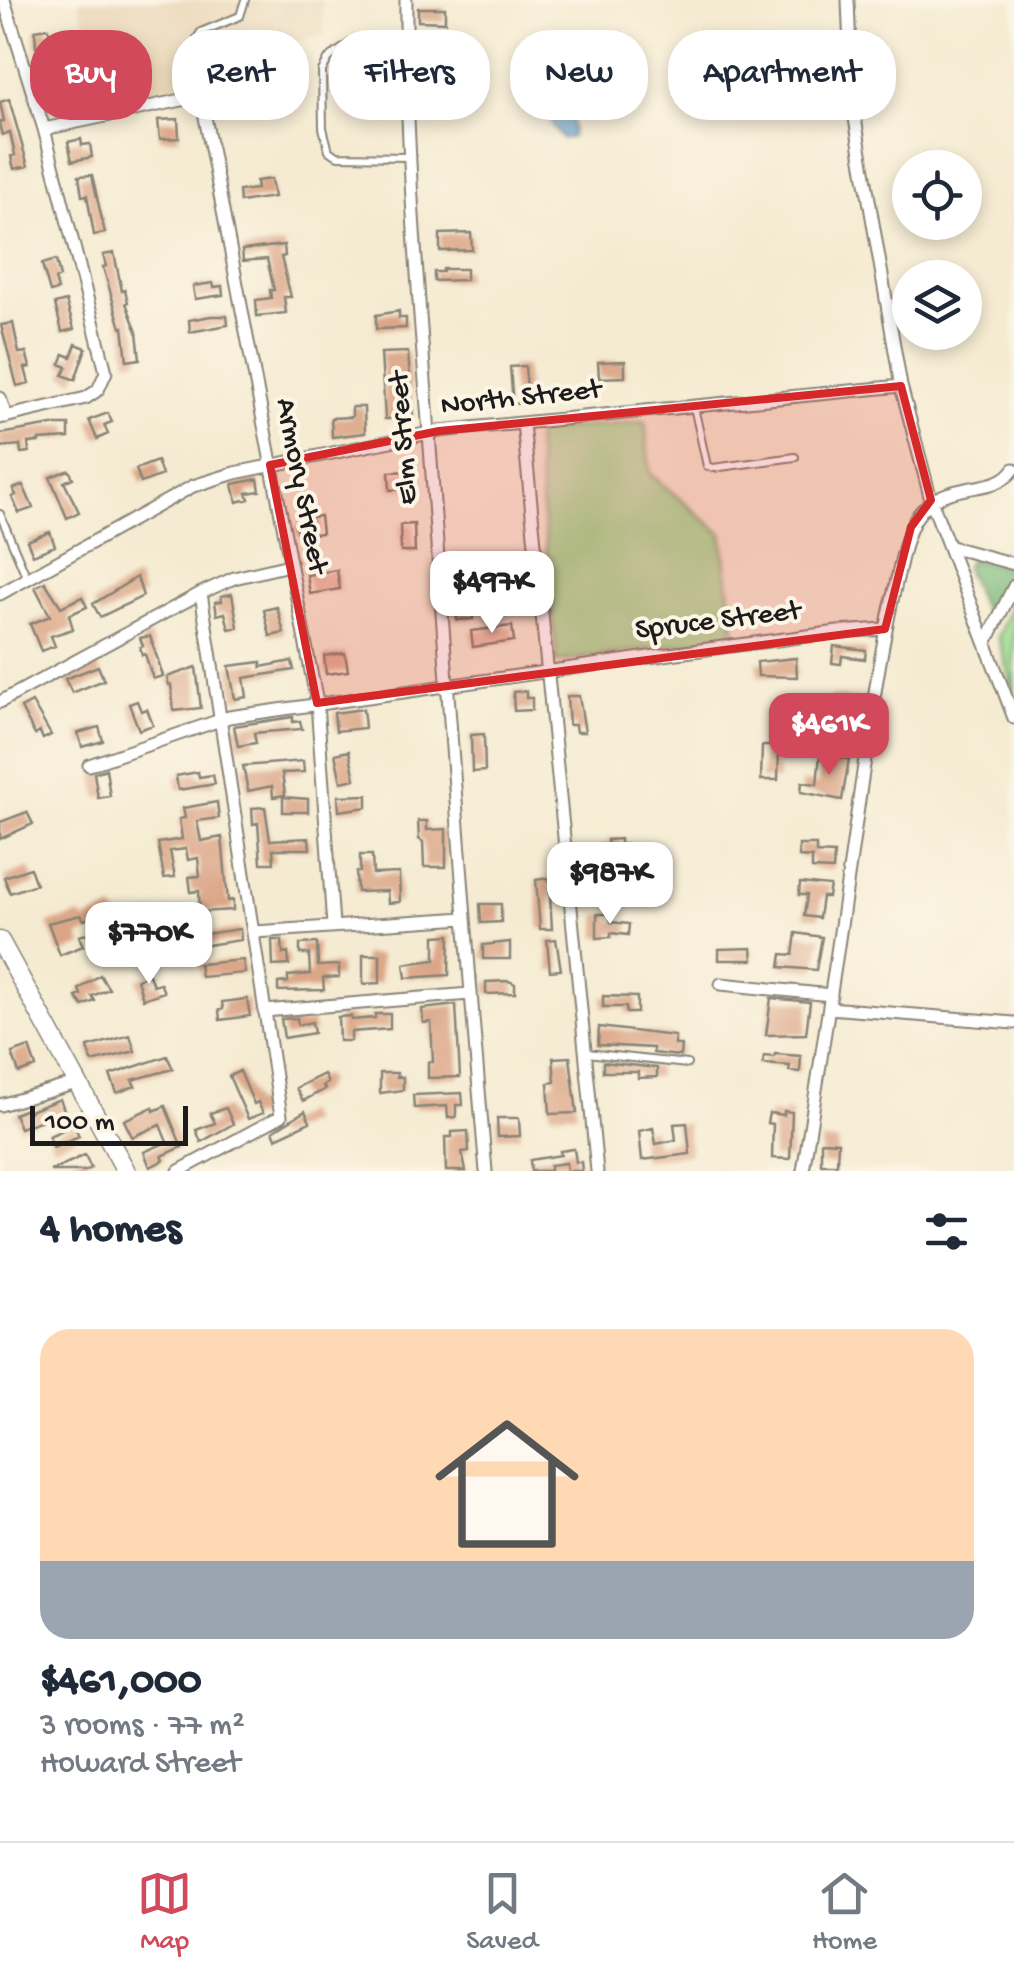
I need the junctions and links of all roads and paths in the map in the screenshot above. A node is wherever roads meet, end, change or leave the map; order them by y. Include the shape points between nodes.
1 (4, 0) edge
2 (245, 0) edge
3 (406, 0) edge
4 (848, 0) edge
5 (205, 30) edge
6 (406, 30) edge
7 (329, 58) edge
8 (172, 102) edge
9 (205, 120) edge
10 (409, 120) edge
11 (44, 130) junction
12 (411, 157) junction
13 (901, 386) junction
14 (0, 398) edge
15 (694, 406) junction
16 (3, 418) edge
17 (523, 423) junction
18 (429, 434) junction
19 (795, 457) dead end
20 (270, 465) junction
21 (1014, 469) edge
22 (931, 500) junction
23 (0, 514) edge
24 (951, 547) junction
25 (1014, 564) edge
26 (289, 565) junction
27 (28, 579) junction
28 (1014, 586) edge
29 (202, 593) junction
30 (0, 594) edge
31 (885, 629) junction
32 (987, 641) junction
33 (546, 671) junction
34 (449, 683) junction
35 (0, 702) edge
36 (318, 703) junction
37 (1014, 718) edge
38 (222, 719) junction
39 (89, 765) dead end
40 (465, 918) junction
41 (333, 925) junction
42 (255, 932) junction
43 (0, 942) edge
44 (720, 984) dead end
45 (470, 994) junction
46 (830, 1001) junction
47 (264, 1012) junction
48 (1014, 1023) edge
49 (586, 1054) junction
50 (687, 1064) dead end
51 (78, 1082) junction
52 (0, 1104) edge
53 (126, 1171) edge
54 (180, 1171) edge
55 (486, 1171) edge
56 (598, 1171) edge
57 (803, 1171) edge

1 - 11 street
2 - 5 lane via 240,16
3 - 6 street, Elm Street
4 - 13 street via 852,101
7 - 12 lane via 322,71 329,151
8 - 11 street
9 - 20 street, Armory Street
10 - 12 street, Elm Street
11 - 16 street via 106,372 86,398
12 - 18 street, Elm Street
13 - 15 street, North Street
13 - 22 street
14 - 16 street
15 - 17 street, North Street
15 - 19 lane via 708,466
17 - 18 street, North Street
17 - 33 street
18 - 20 street, North Street
18 - 34 street, Elm Street
20 - 26 street, Armory Street
20 - 27 street, North Street via 192,486
21 - 22 street via 1001,481
22 - 24 street
22 - 31 street via 912,527
23 - 27 lane
24 - 25 street
24 - 32 street
26 - 29 street
26 - 36 street, Armory Street
27 - 30 street, North Street
28 - 32 street
29 - 35 street
29 - 38 street
31 - 33 street, Spruce Street
31 - 46 street
32 - 37 street
33 - 34 street, Spruce Street
33 - 49 street
34 - 36 street, Spruce Street
34 - 40 street, Elm Street
36 - 38 street, Spruce Street
36 - 41 street, Armory Street
38 - 39 street, Spruce Street
38 - 42 street
40 - 41 street
40 - 45 street, Elm Street
41 - 42 street
42 - 47 street
43 - 51 main road
44 - 46 street
45 - 47 street
45 - 55 street, Elm Street
46 - 48 street
46 - 57 street
47 - 54 street via 281,1116
49 - 50 lane
49 - 56 street
51 - 52 street
51 - 53 main road

